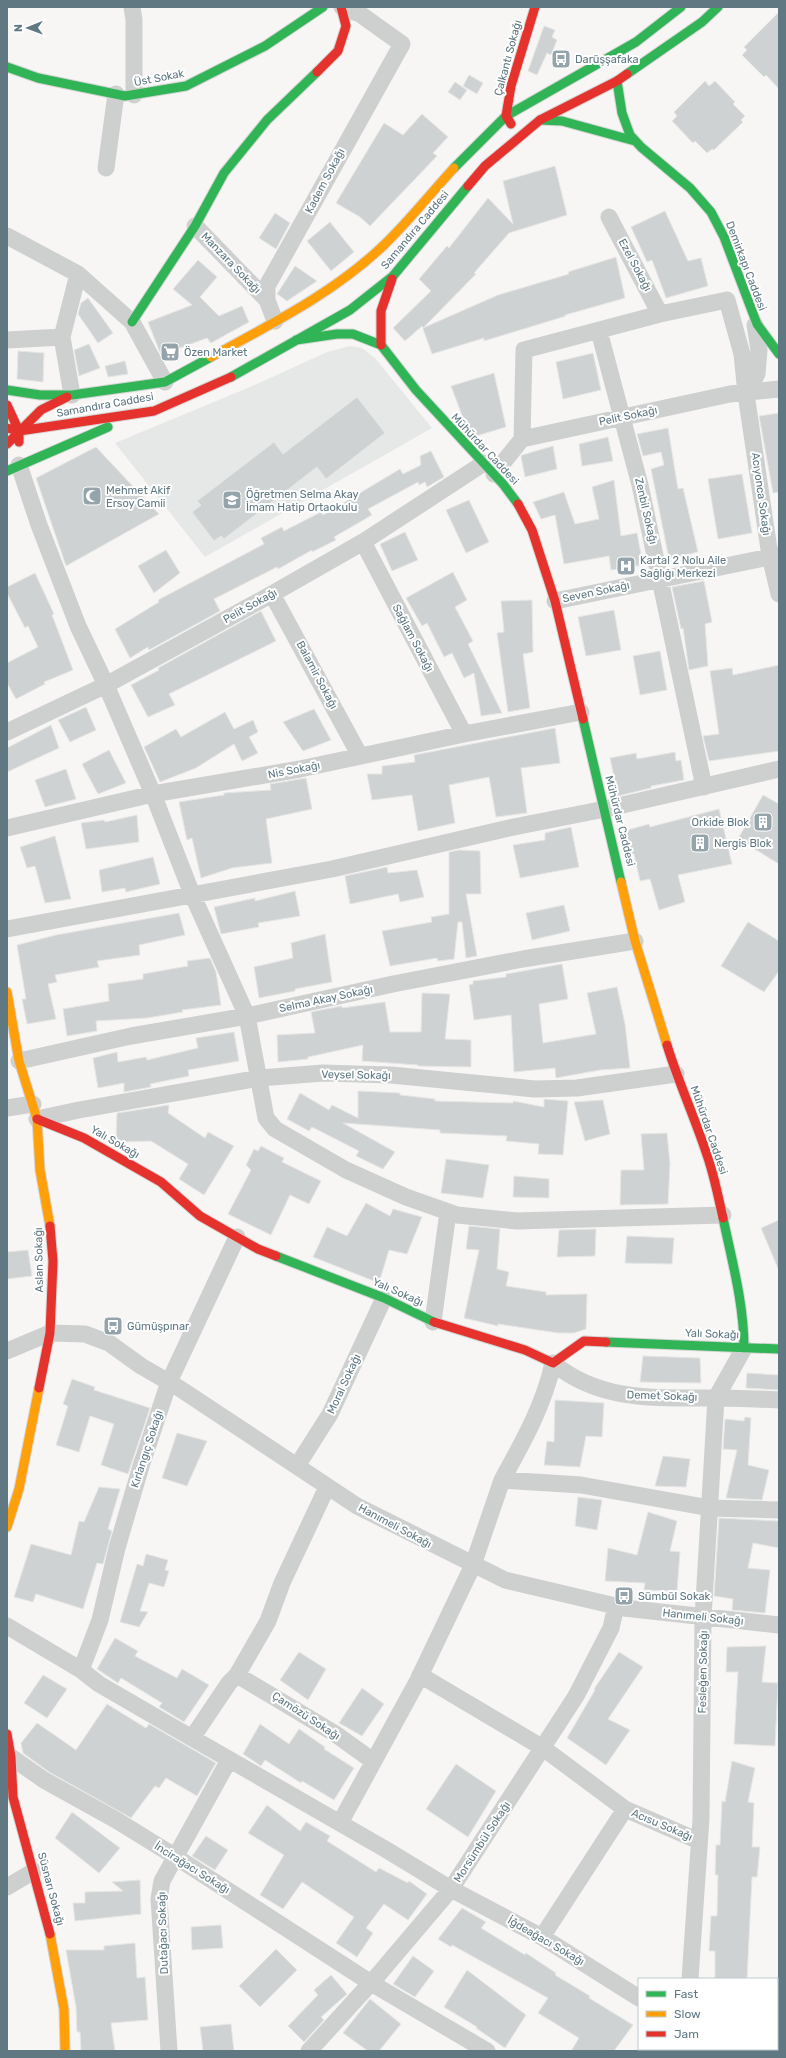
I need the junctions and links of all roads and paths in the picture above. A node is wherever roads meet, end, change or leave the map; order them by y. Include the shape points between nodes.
1 (132, 7) edge
2 (323, 7) edge
3 (342, 7) edge
4 (535, 7) edge
5 (682, 7) edge
6 (718, 7) edge
7 (7, 67) edge
8 (617, 81) junction
9 (116, 94) junction
10 (134, 95) junction
11 (506, 116) junction
12 (540, 120) junction
13 (519, 136) junction
14 (635, 141) junction
15 (106, 168) dead end
16 (609, 217) dead end
17 (195, 226) junction
18 (7, 236) edge
19 (78, 274) junction
20 (393, 276) junction
21 (267, 300) junction
22 (660, 314) junction
23 (754, 321) junction
24 (132, 322) junction
25 (275, 322) junction
26 (599, 331) junction
27 (62, 337) junction
28 (7, 340) edge
29 (296, 340) junction
30 (381, 345) junction
31 (779, 354) edge
32 (165, 382) junction
33 (779, 389) edge
34 (7, 390) edge
35 (746, 394) junction
36 (72, 395) junction
37 (7, 406) edge
38 (154, 411) junction
39 (622, 417) junction
40 (7, 428) edge
41 (19, 431) junction
42 (522, 439) junction
43 (7, 444) edge
44 (16, 462) edge
45 (489, 469) junction
46 (363, 542) junction
47 (775, 555) edge
48 (661, 578) junction
49 (272, 594) junction
50 (779, 594) edge
51 (554, 601) junction
52 (106, 685) junction
53 (581, 712) junction
54 (7, 732) edge
55 (464, 734) junction
56 (360, 756) junction
57 (779, 769) edge
58 (704, 787) junction
59 (154, 794) junction
60 (605, 809) junction
61 (7, 828) edge
62 (192, 894) junction
63 (7, 929) edge
64 (634, 941) junction
65 (7, 992) edge
66 (248, 1016) junction
67 (19, 1061) junction
68 (676, 1074) junction
69 (260, 1078) junction
70 (7, 1108) edge
71 (35, 1111) junction
72 (448, 1212) junction
73 (723, 1215) junction
74 (236, 1237) junction
75 (384, 1298) junction
76 (433, 1322) junction
77 (50, 1333) junction
78 (744, 1348) junction
79 (779, 1348) edge
80 (7, 1350) edge
81 (553, 1363) junction
82 (169, 1382) junction
83 (716, 1398) junction
84 (779, 1400) edge
85 (297, 1466) junction
86 (502, 1480) junction
87 (327, 1487) junction
88 (710, 1508) junction
89 (779, 1510) edge
90 (7, 1527) edge
91 (473, 1565) junction
92 (616, 1606) junction
93 (703, 1618) junction
94 (779, 1625) edge
95 (7, 1626) edge
96 (81, 1670) junction
97 (237, 1675) junction
98 (420, 1675) junction
99 (7, 1734) edge
100 (192, 1738) junction
101 (543, 1748) junction
102 (9, 1758) edge
103 (229, 1760) junction
104 (373, 1761) junction
105 (625, 1810) junction
106 (340, 1823) junction
107 (699, 1841) junction
108 (176, 1857) junction
109 (34, 1871) junction
110 (7, 1887) edge
111 (451, 1889) junction
112 (542, 1937) junction
113 (690, 1978) edge
114 (371, 1983) junction
115 (638, 1997) edge
116 (65, 2051) edge
117 (169, 2051) edge
118 (309, 2051) edge
119 (487, 2051) edge

1 - 10 street
2 - 10 street, Üst Sokak via 265,46 186,86
3 - 17 street via 346,26 338,51 267,120 224,173
3 - 21 street, Kadem Sokağı via 360,14 402,44 267,286
4 - 11 street, Çalkantı Sokağı via 511,86
5 - 11 street, Samandıra Caddesi via 636,42
6 - 8 street, Samandıra Caddesi via 702,22
7 - 9 street, Üst Sokak via 38,78
8 - 12 street, Samandıra Caddesi
8 - 14 street, Demirkapı Caddesi via 623,118
9 - 10 street, Üst Sokak
9 - 15 street
11 - 13 street
11 - 25 street, Samandıra Caddesi via 459,162 384,245 347,276
12 - 13 street, Samandıra Caddesi
12 - 14 street, Demirkapı Caddesi via 562,121
13 - 20 street, Samandıra Caddesi via 485,166
14 - 23 street, Demirkapı Caddesi via 678,176 716,220
16 - 22 street, Ezel Sokağı
17 - 21 street, Manzara Sokağı
17 - 24 street
18 - 19 street
19 - 24 street
19 - 27 street
20 - 29 street, Samandıra Caddesi via 350,310
20 - 30 street via 380,312
21 - 25 street, Kadem Sokağı
22 - 26 street
22 - 35 street, Acıyonca Sokağı via 727,300 742,354
23 - 31 street, Demirkapı Caddesi via 768,343
23 - 35 street via 759,350 757,374
24 - 32 street
25 - 32 street, Samandıra Caddesi
26 - 39 street, Zenbil Sokağı
26 - 42 street via 524,350
27 - 28 street
27 - 36 street
29 - 30 street via 353,334
29 - 38 street, Samandıra Caddesi via 269,358 225,381
30 - 45 street, Mühürdar Caddesi via 416,390
32 - 36 street, Samandıra Caddesi
33 - 35 street, Pelit Sokağı
34 - 36 street, Samandıra Caddesi via 40,395
35 - 39 street, Pelit Sokağı via 730,394
35 - 47 street, Acıyonca Sokağı
36 - 41 street via 58,399 33,415
37 - 41 street
38 - 41 street, Samandıra Caddesi
38 - 44 street
39 - 42 street, Pelit Sokağı
39 - 48 street, Zenbil Sokağı
40 - 41 street, Samandıra Caddesi
41 - 43 street
41 - 44 street
42 - 45 street, Pelit Sokağı
44 - 52 street via 78,626
45 - 46 street, Pelit Sokağı
45 - 51 street, Mühürdar Caddesi via 514,498 532,530
46 - 49 street, Pelit Sokağı
46 - 55 street, Sağlam Sokağı
47 - 48 street, Seven Sokağı
47 - 50 street, Acıyonca Sokağı
48 - 51 street, Seven Sokağı
48 - 58 street, Zenbil Sokağı
49 - 52 street, Pelit Sokağı
49 - 56 street, Balamir Sokağı
51 - 53 street, Mühürdar Caddesi
52 - 54 street, Pelit Sokağı
52 - 59 street
53 - 55 street, Nis Sokağı
53 - 60 street, Mühürdar Caddesi
55 - 56 street, Nis Sokağı
56 - 59 street, Nis Sokağı
57 - 58 street
58 - 60 street
59 - 61 street, Nis Sokağı
59 - 62 street
60 - 62 street via 509,828 332,869
60 - 64 street, Mühürdar Caddesi
62 - 63 street
62 - 66 street
64 - 66 street, Selma Akay Sokağı via 408,982
64 - 68 street, Mühürdar Caddesi
65 - 67 street, Aslan Sokağı
66 - 67 street, Selma Akay Sokağı via 131,1036
66 - 69 street
67 - 71 street, Aslan Sokağı
68 - 69 street, Veysel Sokağı via 577,1088 535,1089 384,1075 322,1073
68 - 73 street, Mühürdar Caddesi via 706,1152
69 - 71 street, Veysel Sokağı via 79,1110
69 - 72 street via 266,1118 275,1129 346,1170 406,1197
70 - 71 street, Veysel Sokağı
71 - 74 street, Yalı Sokağı via 161,1182 200,1216
71 - 77 street, Aslan Sokağı via 40,1170 50,1220 53,1261
72 - 73 street via 517,1220
72 - 76 street
73 - 78 street, Mühürdar Caddesi via 743,1321
74 - 75 street, Yalı Sokağı via 258,1249
74 - 82 street, Kırlangıç Sokağı
75 - 76 street, Yalı Sokağı
75 - 85 street, Moral Sokağı via 330,1414
76 - 81 street, Yalı Sokağı via 525,1350
77 - 80 street
77 - 82 street, Hanımeli Sokağı via 85,1334 109,1343
77 - 90 street, Aslan Sokağı via 18,1488
78 - 79 street, Yalı Sokağı
78 - 81 street, Yalı Sokağı via 584,1341
78 - 83 street, Fesleğen Sokağı
81 - 83 street, Demet Sokağı via 569,1376 614,1393 638,1397
81 - 86 street via 533,1424
82 - 85 street, Hanımeli Sokağı
82 - 96 street, Kırlangıç Sokağı via 117,1548 100,1620
83 - 84 street, Demet Sokağı
83 - 88 street, Fesleğen Sokağı
85 - 87 street, Hanımeli Sokağı
86 - 88 street via 581,1485
86 - 91 street
87 - 91 street, Hanımeli Sokağı via 357,1506
87 - 97 street via 282,1583 268,1622
88 - 89 street
88 - 93 street, Fesleğen Sokağı
91 - 92 street, Hanımeli Sokağı via 505,1580
91 - 98 street
92 - 93 street, Hanımeli Sokağı
92 - 101 street, Morsümbül Sokağı via 611,1628 576,1696
93 - 94 street, Hanımeli Sokağı
93 - 107 street, Fesleğen Sokağı
95 - 96 street, İğdeağacı Sokağı
96 - 100 street, İğdeağacı Sokağı via 99,1684
97 - 100 street via 229,1682
97 - 104 street, Çamözü Sokağı via 334,1733
98 - 101 street, Acısu Sokağı
98 - 104 street
99 - 102 street, Süsnarı Sokağı
100 - 103 street, İğdeağacı Sokağı
101 - 105 street, Acısu Sokağı
101 - 111 street, Morsümbül Sokağı
102 - 108 street, İncirağacı Sokağı
102 - 109 street, Süsnarı Sokağı via 13,1798
103 - 106 street, İğdeağacı Sokağı
103 - 108 street, Dutağacı Sokağı
104 - 106 street
105 - 107 street, Acısu Sokağı
105 - 112 street
106 - 111 street, İğdeağacı Sokağı
107 - 113 street, Fesleğen Sokağı
108 - 114 street, İncirağacı Sokağı
108 - 117 street, Dutağacı Sokağı via 162,1881 160,1899
109 - 110 street
109 - 116 street, Süsnarı Sokağı via 51,1938 62,2002
111 - 112 street, İğdeağacı Sokağı
111 - 114 street, Morsümbül Sokağı
112 - 115 street, İğdeağacı Sokağı
114 - 118 street, Morsümbül Sokağı
114 - 119 street, İncirağacı Sokağı

